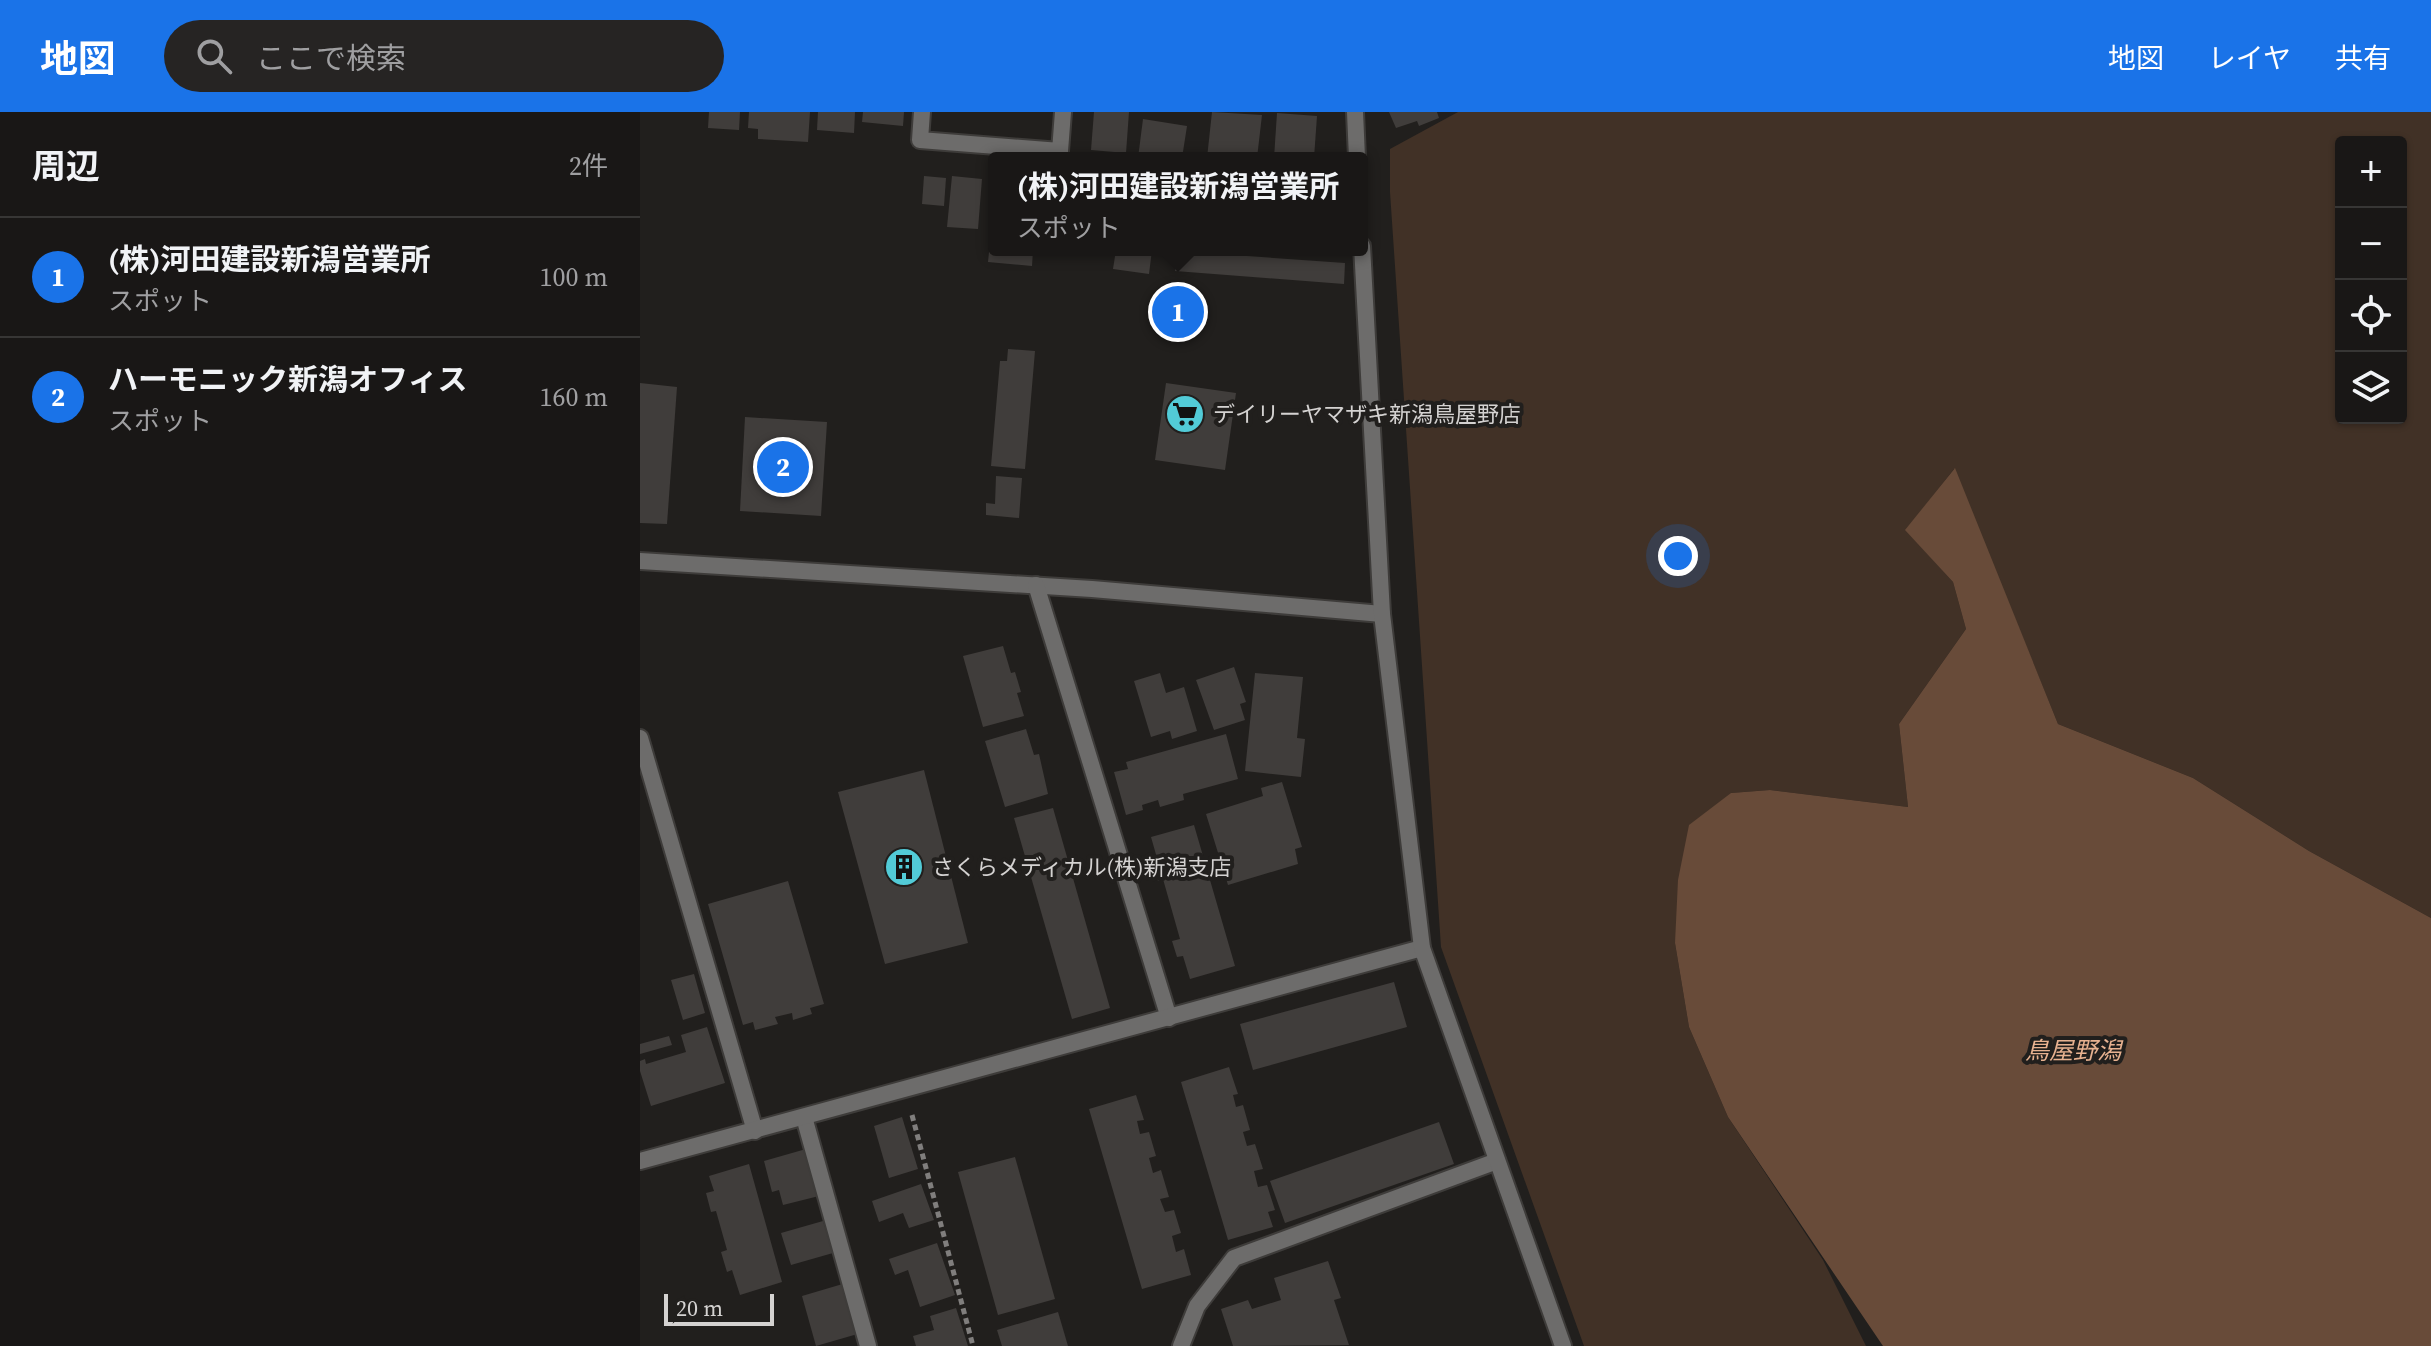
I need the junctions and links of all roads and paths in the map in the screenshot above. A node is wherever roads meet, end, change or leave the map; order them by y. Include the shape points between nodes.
1 (922, 112) edge
2 (1063, 112) edge
3 (1355, 112) edge
4 (1357, 152) edge
5 (1363, 256) edge
6 (640, 561) edge
7 (1036, 585) junction
8 (1382, 614) junction
9 (640, 738) edge
10 (1422, 948) junction
11 (1169, 1018) junction
12 (905, 1088) junction
13 (804, 1117) junction
14 (755, 1131) junction
15 (640, 1161) edge
16 (1497, 1161) junction
17 (868, 1346) edge
18 (973, 1346) edge
19 (1181, 1346) edge
20 (1563, 1346) edge

1 - 2 street via 920,140 1060,151
3 - 4 street
5 - 8 street
6 - 7 street
7 - 8 street
7 - 11 street
8 - 10 street
9 - 14 street
10 - 11 street
10 - 16 street
11 - 12 street
12 - 13 street
12 - 18 path
13 - 14 street
13 - 17 street
14 - 15 street
16 - 19 street via 1234,1258 1197,1306
16 - 20 street

